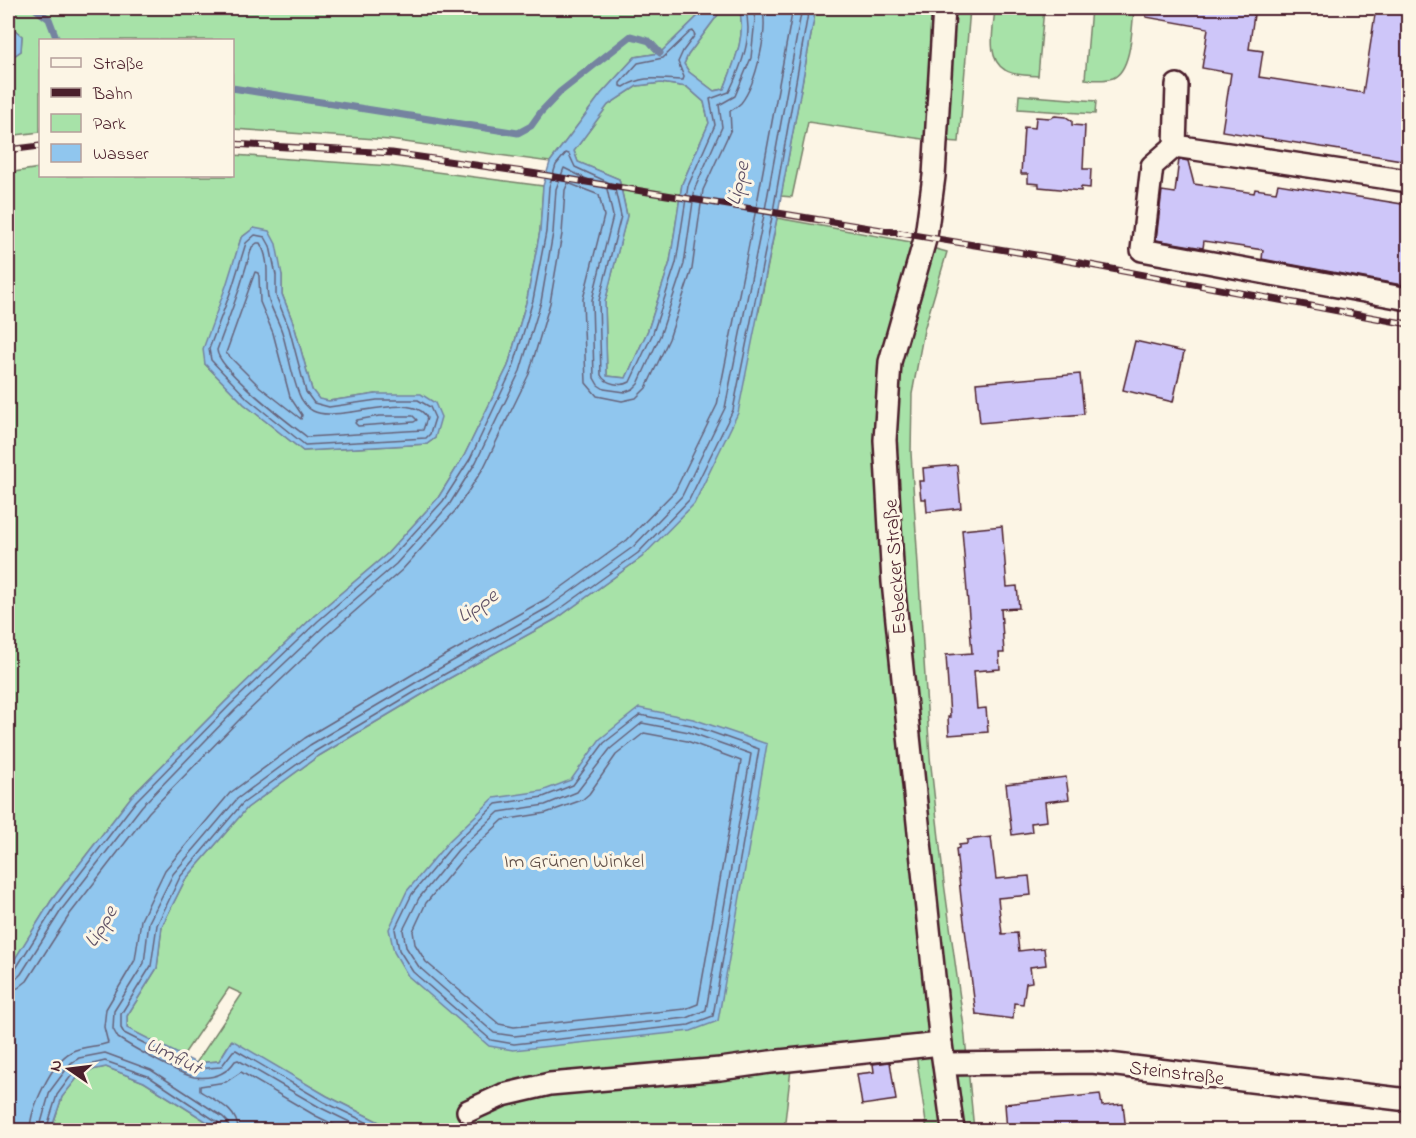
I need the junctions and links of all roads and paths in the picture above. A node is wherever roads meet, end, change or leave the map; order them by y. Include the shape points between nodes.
1 (944, 8) edge
2 (1178, 85) dead end
3 (1175, 146) junction
4 (1408, 181) edge
5 (1408, 299) edge
6 (942, 1054) junction
7 (1408, 1100) edge
8 (468, 1111) dead end
9 (952, 1131) edge

1 - 6 street, Esbecker Straße via 929,216 890,362 885,440 893,582
2 - 3 street
3 - 4 street
3 - 5 street via 1152,166 1142,250
6 - 7 street, Steinstraße via 1092,1062
6 - 8 street, Steinstraße via 770,1062 550,1084 503,1095
6 - 9 street, Esbecker Straße

